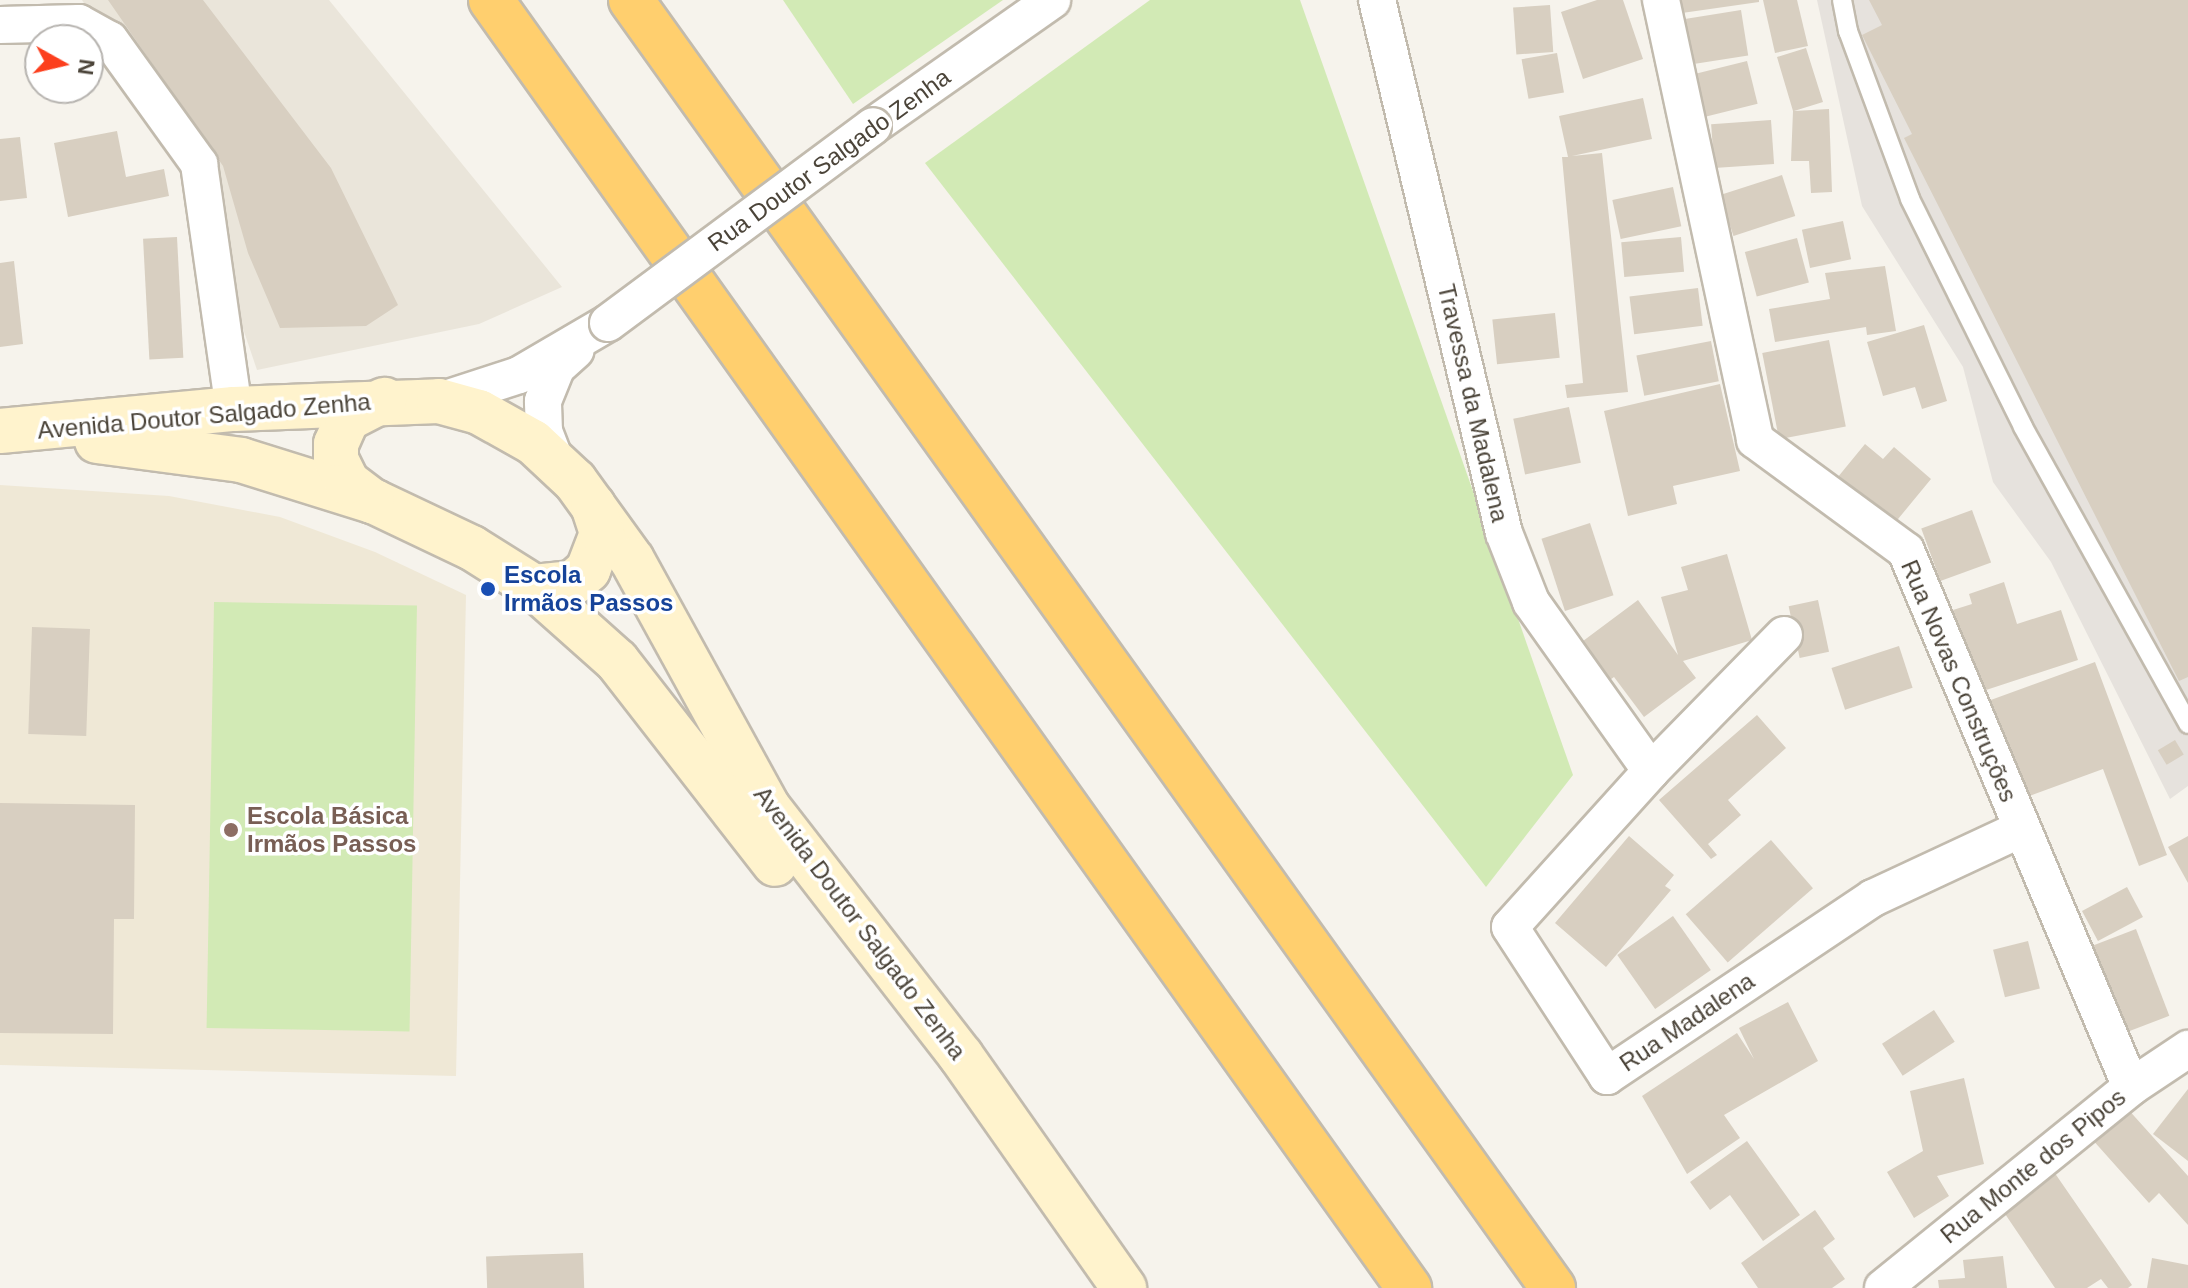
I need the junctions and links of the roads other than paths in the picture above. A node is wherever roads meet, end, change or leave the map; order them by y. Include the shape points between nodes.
1 (491, 0) edge
2 (631, 0) edge
3 (1052, 0) edge
4 (1377, 0) edge
5 (1661, 0) edge
6 (1842, 0) edge
7 (0, 25) edge
8 (608, 323) junction
9 (384, 400) junction
10 (439, 401) junction
11 (234, 409) junction
12 (12, 431) edge
13 (555, 460) junction
14 (375, 502) junction
15 (593, 504) junction
16 (534, 587) junction
17 (1784, 635) dead end
18 (2188, 724) edge
19 (1651, 771) junction
20 (2021, 829) junction
21 (2188, 1049) edge
22 (2131, 1087) junction
23 (1087, 1288) edge
24 (1124, 1288) edge
25 (1409, 1288) edge
26 (1553, 1288) edge
27 (1883, 1288) edge

1 - 25 highway
2 - 26 highway
3 - 8 street, Rua Doutor Salgado Zenha, bridge
4 - 19 street, Travessa da Madalena via 1504,533 1531,602
5 - 20 street, Rua Novas Construções via 1755,440 1906,551
6 - 18 lane via 1848,31 1910,199 2023,427
7 - 11 street via 79,23 110,40 199,164
8 - 10 street, Rua Doutor Salgado Zenha via 519,375
8 - 13 street, Rua Doutor Salgado Zenha via 557,367 543,401 544,432
9 - 10 main road, Avenida Doutor Salgado Zenha
9 - 11 main road, Avenida Doutor Salgado Zenha
9 - 14 main road, Avenida Doutor Salgado Zenha via 347,419 336,444 336,459 347,482
10 - 13 main road, Avenida Doutor Salgado Zenha via 506,425
11 - 12 main road, Avenida Doutor Salgado Zenha
12 - 14 main road, Avenida Doutor Salgado Zenha via 241,460
13 - 15 main road, Avenida Doutor Salgado Zenha
14 - 16 main road, Avenida Doutor Salgado Zenha via 472,548
15 - 16 main road via 602,533 588,570 573,583
15 - 24 main road, Avenida Doutor Salgado Zenha via 632,560 767,806 961,1056
16 - 23 main road, Avenida Doutor Salgado Zenha via 617,661 681,738 943,1077
17 - 19 street, Rua Madalena
19 - 20 street, Rua Madalena via 1510,927 1607,1076 1873,898
20 - 22 street, Rua Novas Construções
21 - 22 street, Rua Monte dos Pipos
22 - 27 street, Rua Monte dos Pipos

